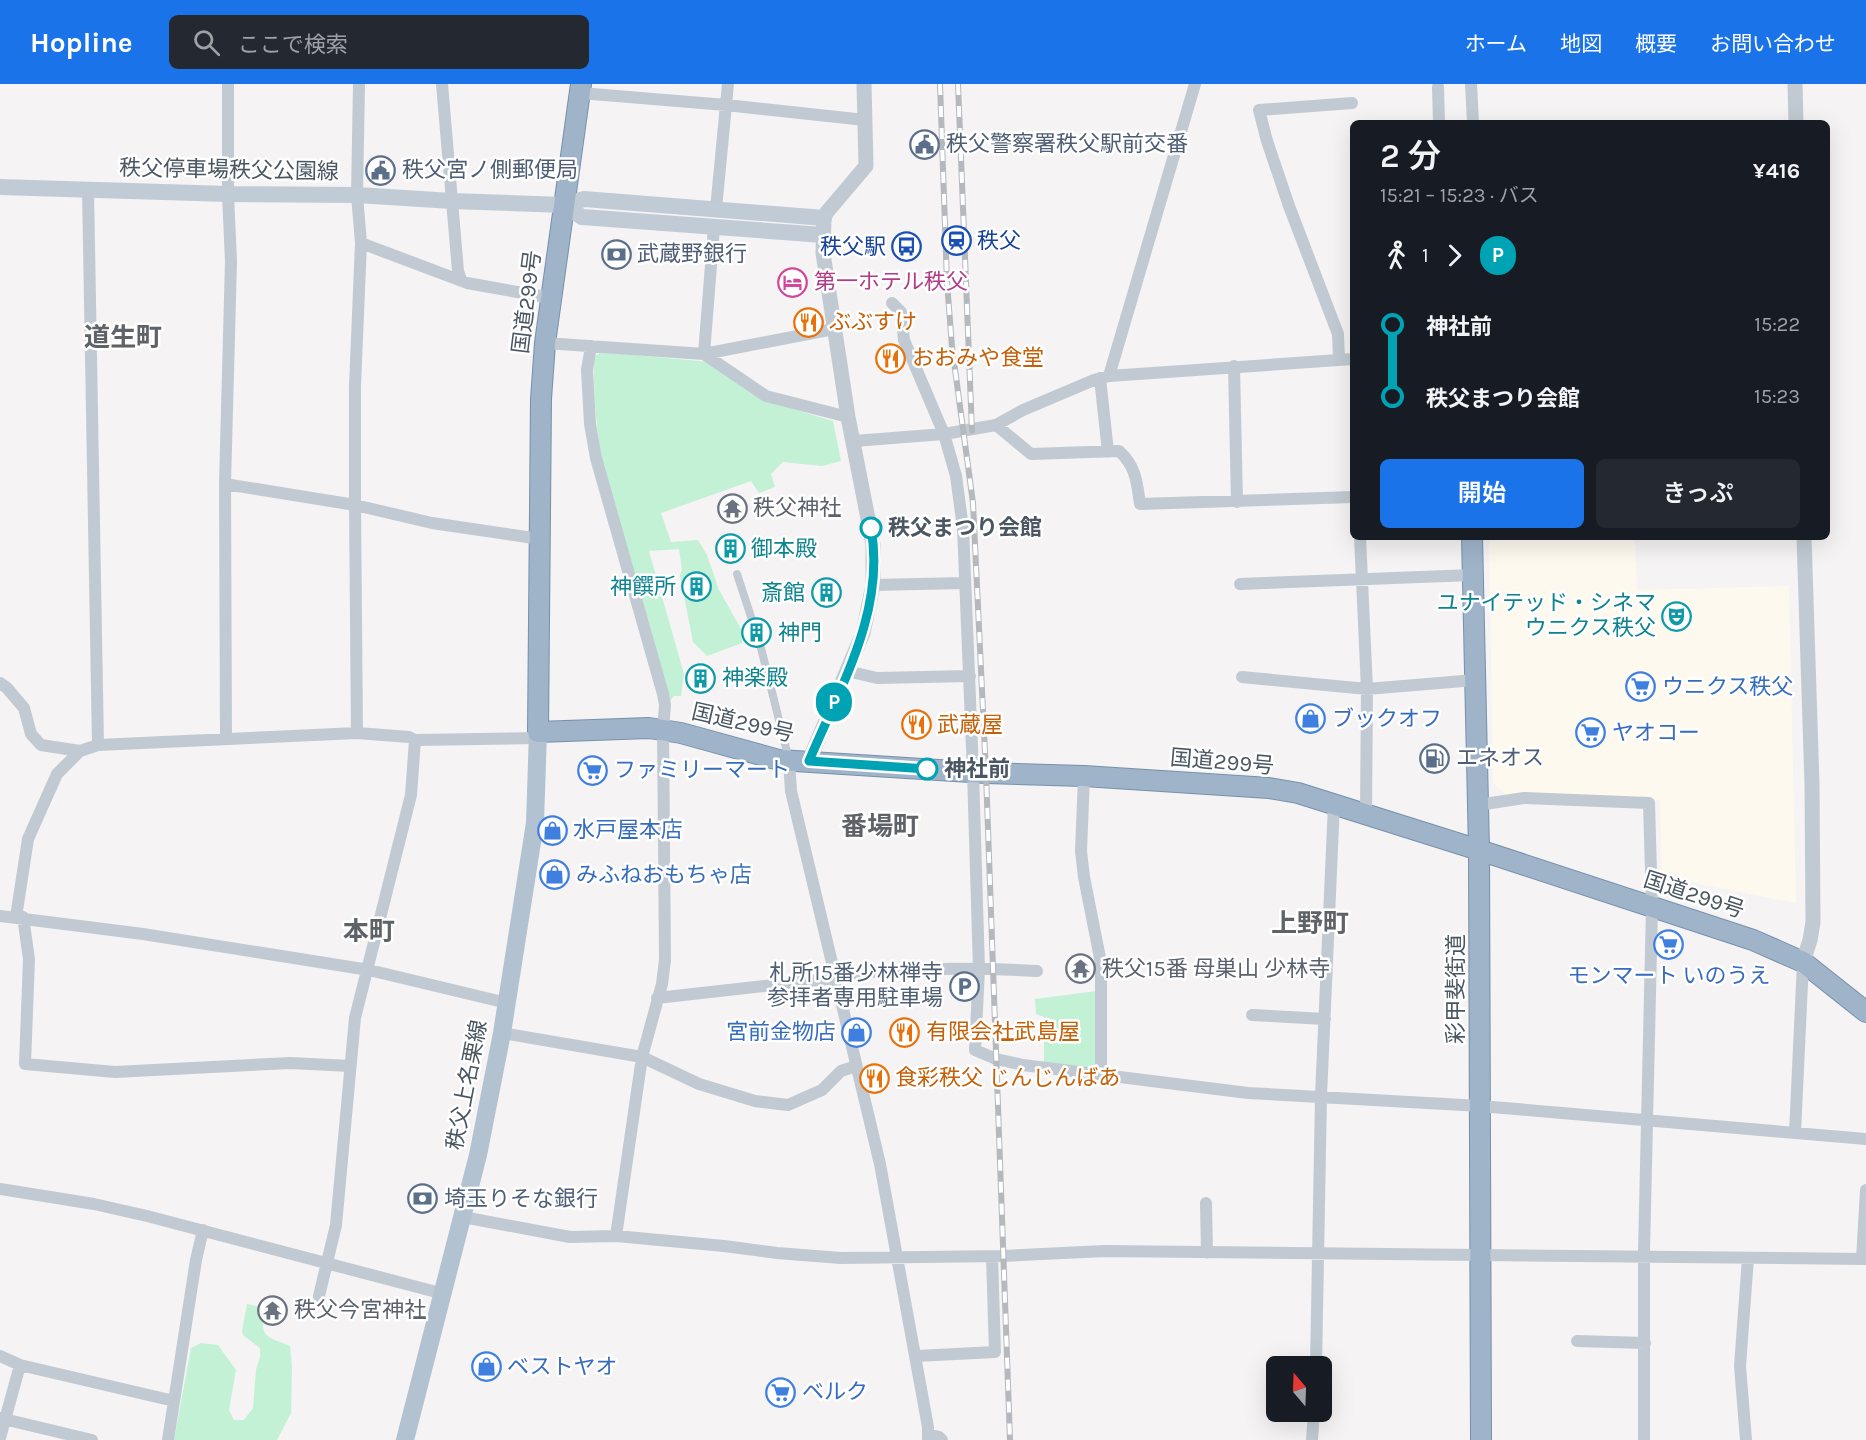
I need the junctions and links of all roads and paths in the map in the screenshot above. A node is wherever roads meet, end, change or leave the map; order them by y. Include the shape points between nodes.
1 (228, 84) edge
2 (359, 84) edge
3 (442, 84) edge
4 (728, 84) edge
5 (864, 84) edge
6 (1195, 84) edge
7 (1471, 84) edge
8 (1795, 84) edge
9 (1438, 87) dead end
10 (580, 88) edge
11 (1352, 103) dead end
12 (726, 105) junction
13 (865, 120) junction
14 (1438, 120) edge
15 (1473, 120) edge
16 (1796, 120) edge
17 (0, 187) edge
18 (88, 190) junction
19 (228, 194) junction
20 (357, 195) junction
21 (452, 201) junction
22 (564, 205) junction
23 (716, 209) junction
24 (714, 227) junction
25 (823, 227) junction
26 (361, 243) junction
27 (461, 280) junction
28 (550, 298) junction
29 (892, 303) dead end
30 (834, 329) junction
31 (545, 343) junction
32 (591, 346) junction
33 (704, 354) junction
34 (1339, 359) junction
35 (1350, 359) edge
36 (1234, 366) junction
37 (1104, 377) junction
38 (848, 417) junction
39 (996, 425) junction
40 (944, 434) junction
41 (854, 441) junction
42 (1108, 452) junction
43 (225, 484) junction
44 (1350, 497) edge
45 (1237, 502) junction
46 (355, 505) junction
47 (540, 539) junction
48 (1360, 540) edge
49 (1472, 540) edge
50 (1804, 540) edge
51 (737, 574) dead end
52 (1473, 575) junction
53 (1361, 579) junction
54 (964, 583) junction
55 (873, 585) junction
56 (1240, 585) dead end
57 (848, 671) junction
58 (970, 676) junction
59 (1242, 677) dead end
60 (1475, 680) junction
61 (0, 683) edge
62 (1367, 689) junction
63 (663, 729) junction
64 (357, 733) junction
65 (538, 735) junction
66 (226, 739) junction
67 (415, 740) junction
68 (98, 745) junction
69 (80, 752) junction
70 (799, 761) junction
71 (974, 772) junction
72 (1084, 776) junction
73 (1334, 804) junction
74 (1478, 805) junction
75 (1366, 815) junction
76 (1479, 850) junction
77 (1652, 906) junction
78 (0, 916) edge
79 (20, 917) junction
80 (1803, 962) junction
81 (979, 969) junction
82 (369, 970) junction
83 (1037, 971) dead end
84 (835, 977) junction
85 (657, 998) junction
86 (507, 1004) junction
87 (1866, 1012) edge
88 (1252, 1015) dead end
89 (1325, 1019) junction
90 (502, 1033) junction
91 (642, 1057) junction
92 (350, 1066) junction
93 (856, 1066) junction
94 (1101, 1074) junction
95 (1321, 1096) junction
96 (1481, 1106) junction
97 (1647, 1120) junction
98 (1795, 1133) junction
99 (1866, 1139) edge
100 (0, 1190) edge
101 (1866, 1190) edge
102 (1206, 1203) dead end
103 (463, 1216) junction
104 (203, 1230) junction
105 (616, 1236) junction
106 (1207, 1252) junction
107 (1319, 1254) junction
108 (1482, 1255) junction
109 (992, 1256) junction
110 (1644, 1257) junction
111 (897, 1258) junction
112 (1748, 1258) junction
113 (1864, 1259) edge
114 (328, 1262) junction
115 (444, 1294) junction
116 (319, 1296) dead end
117 (1577, 1341) dead end
118 (1645, 1343) junction
119 (0, 1356) edge
120 (916, 1356) junction
121 (1316, 1356) edge
122 (20, 1365) junction
123 (174, 1401) junction
124 (2, 1419) edge
125 (1313, 1422) edge
126 (59, 1436) edge
127 (928, 1437) edge
128 (0, 1438) edge
129 (92, 1440) edge
130 (168, 1440) edge
131 (405, 1440) edge
132 (942, 1440) edge
133 (1312, 1440) edge
134 (1481, 1440) edge
135 (1644, 1440) edge
136 (1746, 1440) edge

1 - 19 street
2 - 20 street
3 - 21 street
4 - 12 street
5 - 13 street
6 - 37 street
7 - 15 street
8 - 16 street
9 - 14 street
10 - 12 street
10 - 22 highway, 国道299号
11 - 34 street via 1259,110 1289,206 1338,334
12 - 13 street
12 - 23 street
13 - 25 street via 866,166
17 - 18 main road, 秩父停車場秩父公園線
18 - 19 main road, 秩父停車場秩父公園線
18 - 68 street
19 - 20 main road, 秩父停車場秩父公園線
19 - 43 street via 231,261
20 - 21 main road, 秩父停車場秩父公園線
20 - 26 street
21 - 22 main road, 秩父停車場秩父公園線
21 - 27 street
22 - 23 main road, 秩父停車場秩父公園線 via 584,199
22 - 24 main road, 秩父停車場秩父公園線 via 582,217
22 - 28 highway, 国道299号
23 - 25 main road, 秩父停車場秩父公園線
24 - 25 main road, 秩父停車場秩父公園線
24 - 33 street
25 - 30 street
26 - 27 street
26 - 46 street
27 - 28 street
28 - 31 highway, 国道299号
29 - 40 street via 901,312 904,340
30 - 33 street
30 - 38 street
31 - 32 street
31 - 47 highway, 国道299号
32 - 33 street
32 - 63 street via 587,370 596,458 663,694
33 - 38 street via 766,396
34 - 35 street
34 - 36 street
36 - 37 street
36 - 45 street
37 - 39 street
37 - 42 street
38 - 41 street
39 - 40 street
39 - 42 street via 1031,454
40 - 41 street
40 - 54 street via 956,476 963,528
41 - 55 street via 873,544
42 - 45 street via 1119,451 1128,459 1135,472 1140,504
43 - 46 street
43 - 66 street
44 - 45 street
46 - 47 street via 432,523
46 - 64 street
47 - 65 highway, 国道299号
48 - 53 street
49 - 52 highway, 彩甲斐街道
50 - 80 street via 1813,922
51 - 70 street
52 - 53 street
52 - 60 highway, 彩甲斐街道
53 - 56 street
53 - 62 street
54 - 55 street
54 - 58 street
55 - 57 street via 863,633
57 - 58 street via 877,678
57 - 70 street
58 - 71 street
59 - 62 street
60 - 62 street
60 - 74 highway, 彩甲斐街道
61 - 69 street via 24,708 31,734 42,746
62 - 75 street
63 - 65 highway, 国道299号
63 - 70 highway, 国道299号 via 779,760
63 - 85 street via 664,960
64 - 66 street
64 - 67 street
65 - 67 street
65 - 86 main road, 秩父上名栗線 via 535,823
66 - 68 street
67 - 82 street via 411,795
68 - 69 street
69 - 79 street via 57,774 28,838
70 - 71 highway, 国道299号
70 - 84 street via 791,791
71 - 72 highway, 国道299号
71 - 81 street
72 - 73 highway, 国道299号 via 1269,788
72 - 94 street via 1084,878 1101,963
73 - 75 highway, 国道299号
73 - 89 street
74 - 76 highway, 彩甲斐街道
74 - 77 street via 1524,798 1649,802
75 - 76 highway, 国道299号
76 - 77 highway, 国道299号
76 - 96 highway, 彩甲斐街道
77 - 80 highway, 国道299号 via 1753,940
77 - 97 street
78 - 79 street
79 - 82 street
79 - 92 street via 29,959 25,1064 114,1072 290,1063
80 - 87 highway, 国道299号
80 - 98 street
81 - 83 street
81 - 84 street via 881,970
81 - 94 street via 975,1050 1023,1065
82 - 86 street
82 - 92 street via 355,1018
84 - 85 street
84 - 93 street
85 - 91 street
86 - 90 main road, 秩父上名栗線
88 - 89 street
89 - 95 street
90 - 91 street
90 - 103 main road, 秩父上名栗線
91 - 93 street via 699,1084 755,1101 788,1105 822,1090 841,1071
91 - 105 street
92 - 114 street via 336,1225
93 - 111 street via 880,1164
94 - 95 street via 1248,1093
95 - 96 street
95 - 107 street
96 - 97 street
96 - 108 highway, 彩甲斐街道
97 - 98 street
97 - 110 street
98 - 99 street
100 - 104 street via 94,1204
101 - 113 street
102 - 106 street
103 - 105 street via 570,1237
103 - 115 main road, 秩父上名栗線
104 - 114 street
104 - 123 street
105 - 111 street via 840,1258
106 - 107 street
106 - 109 street
107 - 108 street
107 - 121 street
108 - 110 street
108 - 134 highway, 彩甲斐街道
109 - 111 street
109 - 120 street via 995,1352
110 - 112 street
110 - 118 street
111 - 120 street
112 - 113 street
112 - 136 street via 1740,1366
114 - 115 street
114 - 116 street
115 - 131 main road, 秩父上名栗線
117 - 118 street
118 - 135 street
119 - 122 street
120 - 127 street
122 - 123 street
122 - 124 street
123 - 130 street
124 - 126 street
124 - 128 street
125 - 133 street
126 - 129 street
127 - 132 street

